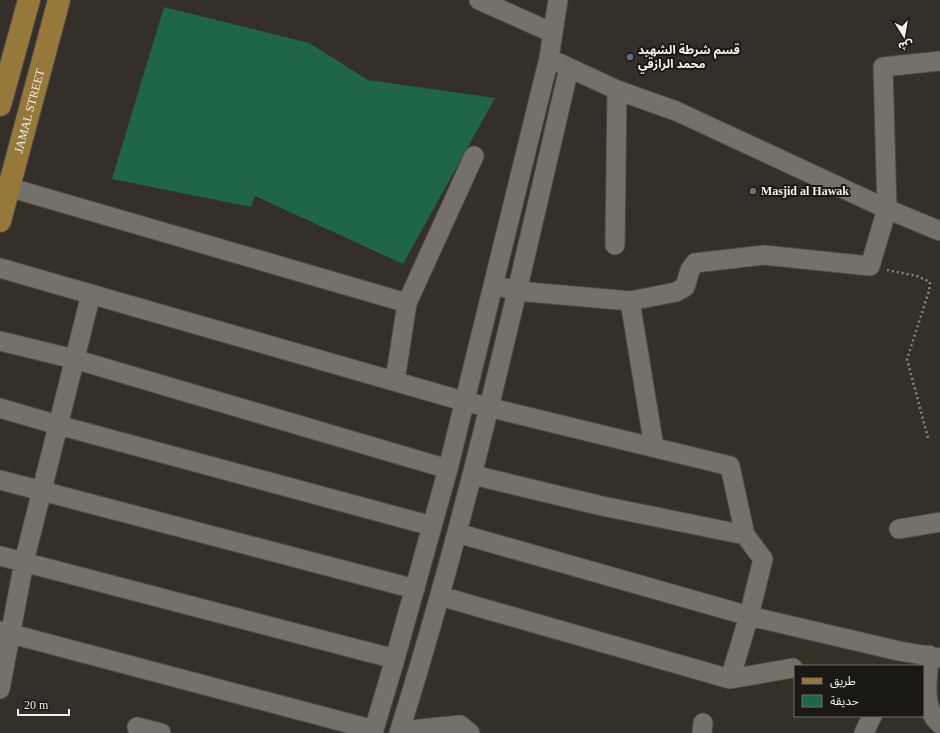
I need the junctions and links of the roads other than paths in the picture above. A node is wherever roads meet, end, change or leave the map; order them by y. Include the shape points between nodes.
1 (29, 0) edge
2 (59, 0) edge
3 (479, 0) edge
4 (558, 0) edge
5 (552, 33) junction
6 (549, 58) junction
7 (940, 61) edge
8 (569, 68) junction
9 (617, 90) junction
10 (0, 105) edge
11 (474, 156) dead end
12 (8, 187) junction
13 (887, 209) junction
14 (0, 221) edge
15 (940, 231) edge
16 (615, 245) dead end
17 (0, 268) edge
18 (493, 284) junction
19 (517, 291) junction
20 (91, 294) junction
21 (630, 301) junction
22 (407, 303) junction
23 (0, 341) edge
24 (74, 360) junction
25 (395, 381) junction
26 (464, 401) junction
27 (0, 408) edge
28 (490, 408) junction
29 (58, 425) junction
30 (654, 447) junction
31 (448, 469) junction
32 (473, 475) junction
33 (0, 480) edge
34 (42, 491) junction
35 (940, 522) edge
36 (432, 526) junction
37 (899, 529) dead end
38 (457, 533) junction
39 (746, 535) junction
40 (0, 556) edge
41 (24, 562) junction
42 (415, 589) junction
43 (440, 596) junction
44 (749, 616) junction
45 (5, 632) edge
46 (935, 657) edge
47 (396, 659) junction
48 (896, 659) edge
49 (793, 668) dead end
50 (730, 679) junction
51 (0, 689) edge
52 (872, 717) edge
53 (940, 724) edge
54 (137, 727) dead end
55 (373, 732) edge
56 (400, 732) edge
57 (161, 733) edge
58 (470, 733) edge
59 (864, 733) edge

1 - 10 main road
2 - 12 main road, JAMAL STREET
3 - 5 street
4 - 5 street
5 - 6 street
6 - 8 street
6 - 18 street
7 - 13 street via 883,67
8 - 9 street
8 - 19 street
9 - 13 street via 676,111
9 - 16 street
11 - 22 street
12 - 14 main road, JAMAL STREET
12 - 22 street
13 - 15 street
13 - 21 street via 870,266 764,255 695,263 685,287 676,292
17 - 20 street
18 - 19 street
18 - 26 street
19 - 21 street
19 - 28 street
20 - 24 street
20 - 25 street
21 - 30 street
22 - 25 street
23 - 24 street
24 - 29 street
24 - 31 street
25 - 26 street
26 - 28 street
26 - 31 street
27 - 29 street
28 - 30 street
28 - 32 street
29 - 34 street
29 - 36 street
30 - 39 street via 730,466
31 - 36 street
32 - 38 street
32 - 39 street via 602,506
33 - 34 street
34 - 41 street
34 - 42 street
35 - 37 street
36 - 42 street
38 - 43 street
38 - 44 street
39 - 44 street via 763,559
40 - 41 street
41 - 45 street
41 - 47 street
42 - 47 street
43 - 50 street
43 - 56 street
44 - 48 street
44 - 50 street
45 - 51 street
45 - 55 street
46 - 48 street
46 - 53 street via 927,703 933,718
47 - 55 street
49 - 50 street
52 - 59 street
54 - 57 street
56 - 58 street via 460,725

